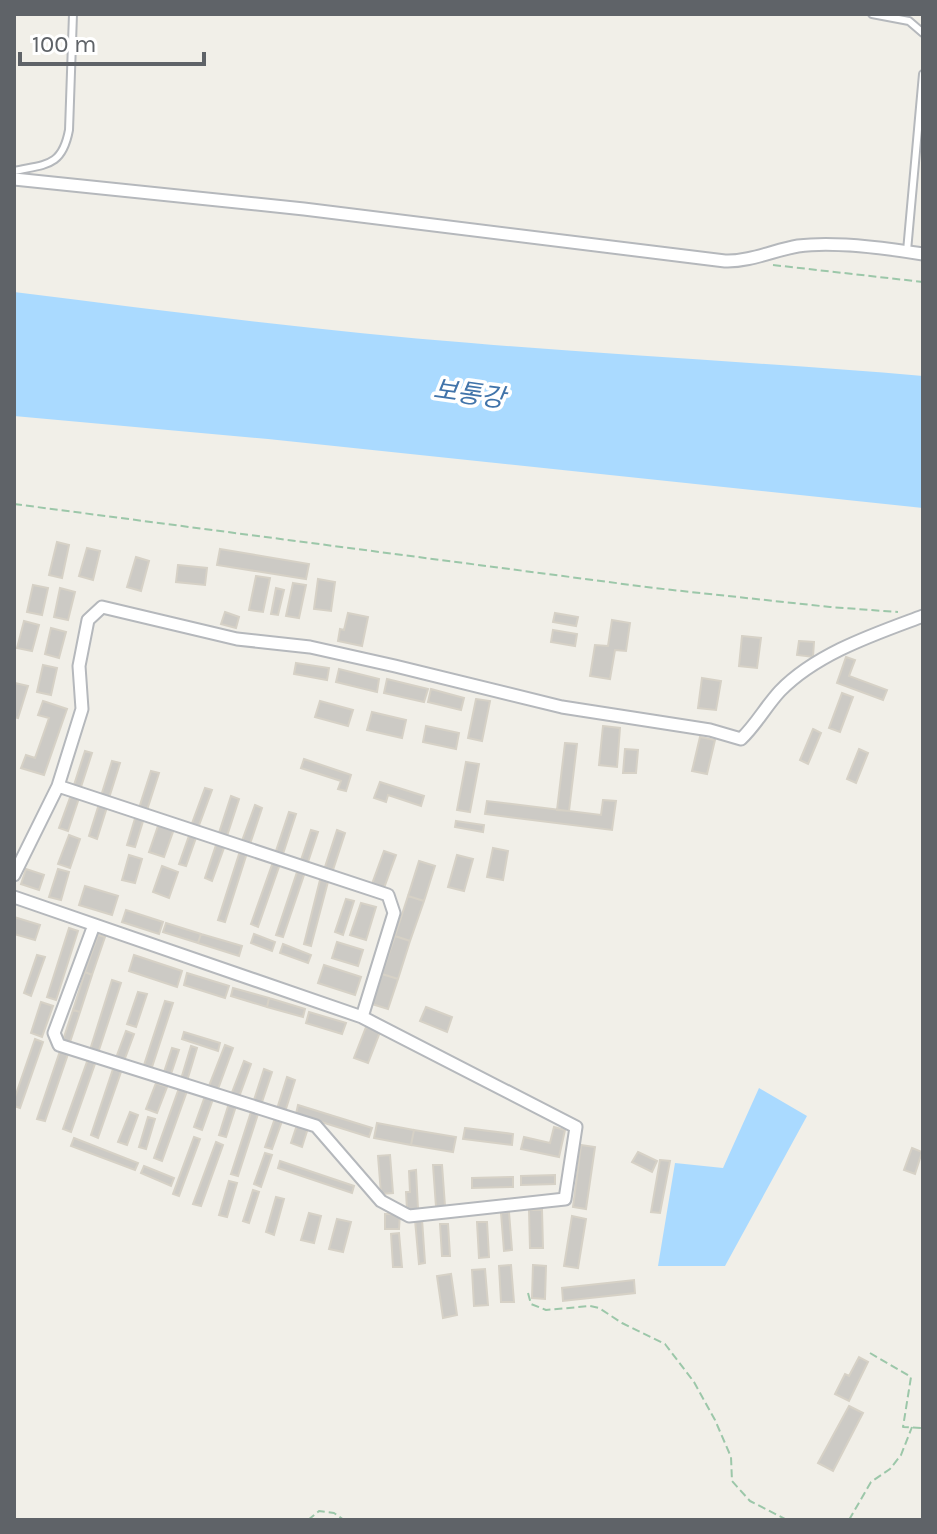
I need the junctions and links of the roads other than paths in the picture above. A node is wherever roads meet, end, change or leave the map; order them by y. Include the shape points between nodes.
1 (73, 14) edge
2 (872, 14) edge
3 (923, 33) edge
4 (923, 74) edge
5 (14, 171) edge
6 (14, 179) edge
7 (907, 251) junction
8 (923, 254) edge
9 (923, 616) edge
10 (58, 786) junction
11 (14, 875) edge
12 (14, 897) edge
13 (94, 925) junction
14 (362, 1017) junction

1 - 5 lane via 66,146 51,163
2 - 3 lane via 909,21
4 - 7 lane
6 - 7 street via 725,261 823,244
7 - 8 street
9 - 10 street via 809,666 780,691 741,739 562,707 310,647 237,639 102,607 88,620 79,666 82,709
10 - 11 street
10 - 14 street via 388,895 394,913
12 - 13 street
13 - 14 street
13 - 14 street via 54,1033 59,1045 316,1126 381,1201 409,1216 565,1199 576,1127

